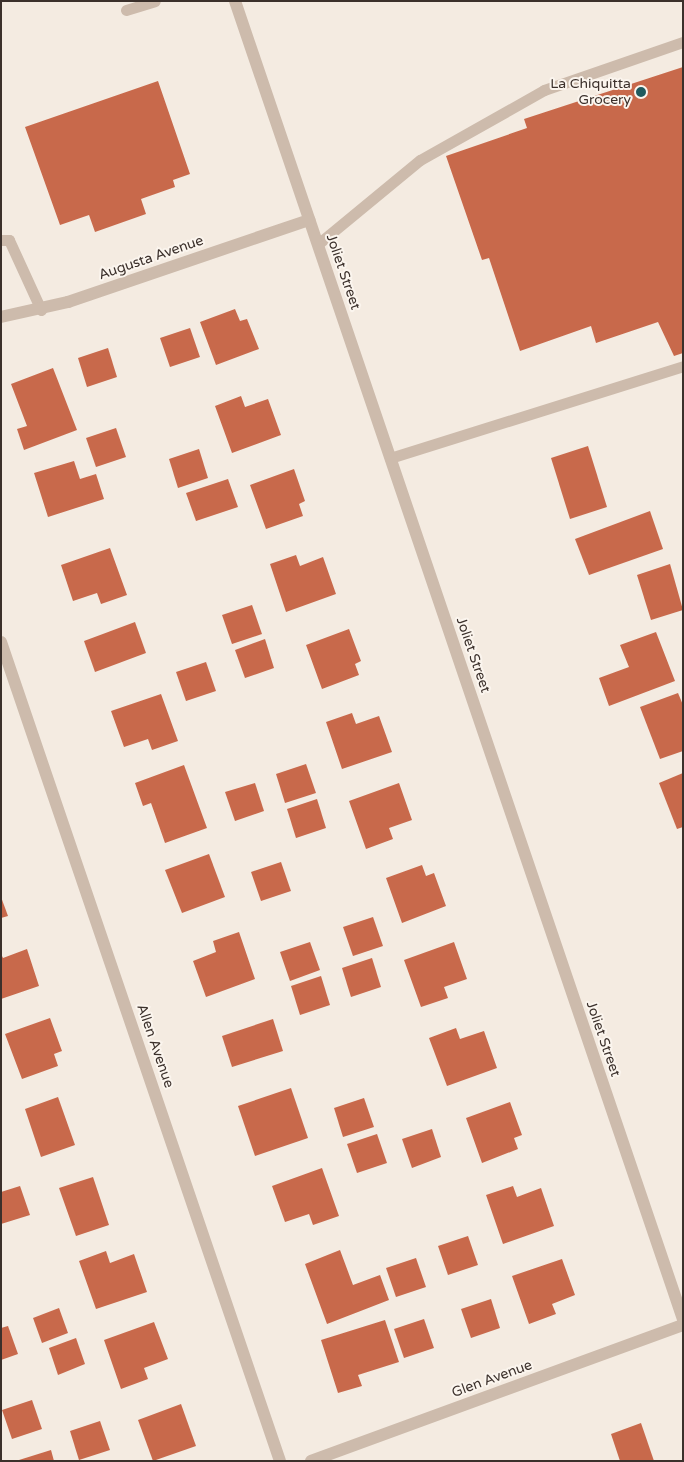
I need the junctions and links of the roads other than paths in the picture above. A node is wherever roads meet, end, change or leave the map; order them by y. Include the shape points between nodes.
1 (155, 1) edge
2 (235, 1) edge
3 (126, 10) dead end
4 (683, 42) edge
5 (309, 220) junction
6 (1, 240) edge
7 (318, 244) junction
8 (40, 310) junction
9 (1, 317) edge
10 (683, 366) edge
11 (390, 458) junction
12 (1, 642) edge
13 (683, 1319) edge
14 (683, 1325) edge
15 (280, 1461) edge
16 (311, 1461) edge

1 - 3 lane
2 - 5 street, Joliet Street
4 - 7 lane via 544,90 420,160
5 - 7 street, Joliet Street
5 - 8 street, Augusta Avenue
6 - 8 lane via 9,240
7 - 11 street, Joliet Street
8 - 9 street, Augusta Avenue
10 - 11 lane
11 - 13 street, Joliet Street
12 - 15 street, Allen Avenue
14 - 16 street, Glen Avenue

